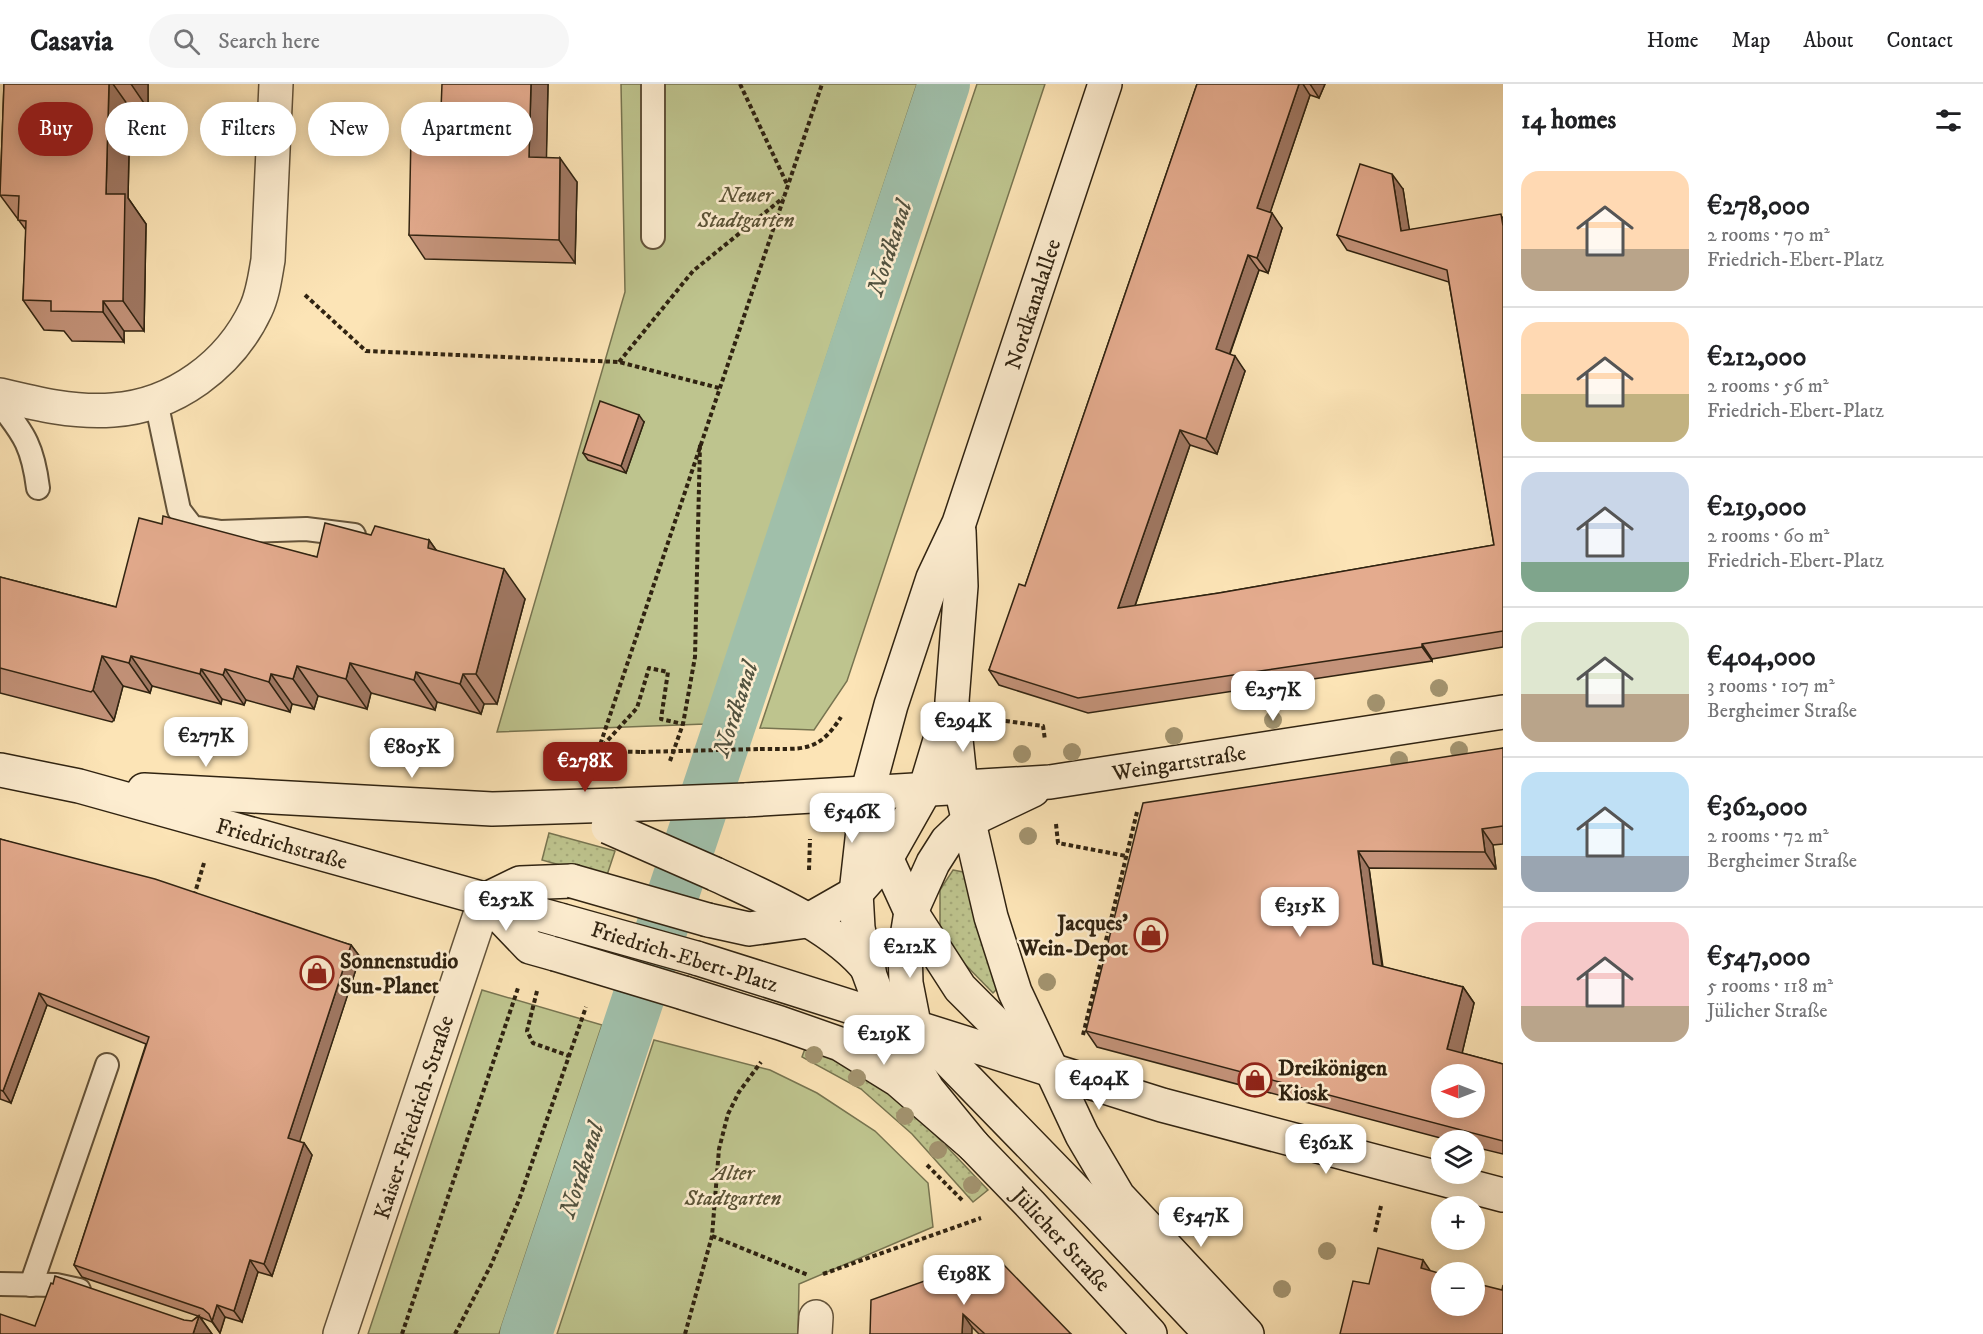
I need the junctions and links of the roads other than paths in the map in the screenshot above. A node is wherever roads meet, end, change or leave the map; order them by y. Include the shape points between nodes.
1 (276, 84) edge
2 (653, 84) edge
3 (1105, 84) edge
4 (654, 237) dead end
5 (0, 395) edge
6 (156, 401) junction
7 (0, 404) edge
8 (38, 488) dead end
9 (959, 523) junction
10 (371, 539) edge
11 (952, 701) junction
12 (1503, 712) edge
13 (0, 770) edge
14 (1050, 782) junction
15 (79, 786) junction
16 (961, 788) junction
17 (925, 790) junction
18 (866, 801) junction
19 (533, 808) joint
20 (612, 816) junction
21 (968, 821) junction
22 (886, 859) junction
23 (856, 892) junction
24 (485, 900) junction
25 (911, 912) junction
26 (807, 921) junction
27 (866, 965) junction
28 (899, 1021) junction
29 (107, 1065) dead end
30 (1052, 1068) junction
31 (973, 1145) junction
32 (1503, 1195) edge
33 (1096, 1212) joint
34 (0, 1284) edge
35 (31, 1285) junction
36 (100, 1297) edge
37 (340, 1334) edge
38 (1150, 1334) edge
39 (1211, 1334) edge
40 (1247, 1334) edge

1 - 6 main road via 268,260 257,308 213,367 169,398
2 - 4 lane
3 - 9 main road, Nordkanalallee
5 - 6 main road via 92,411
6 - 10 lane via 178,510 192,527 221,532 306,529
7 - 8 lane via 21,430 34,461
9 - 11 main road, Nordkanalallee via 961,586
9 - 18 main road, Nordkanalallee via 933,578 908,652
11 - 16 main road, Nordkanalallee
11 - 17 main road
12 - 14 main road, Weingartstraße
13 - 15 main road, Friedrichstraße
14 - 16 main road, Weingartstraße
14 - 21 main road, Friedrich-Ebert-Platz
15 - 19 main road, Friedrichstraße
15 - 24 main road, Friedrichstraße
16 - 17 main road, Friedrich-Ebert-Platz
16 - 21 main road, Nordkanalallee
17 - 18 main road, Friedrich-Ebert-Platz
17 - 22 main road
18 - 20 main road, Friedrich-Ebert-Platz, bridge via 745,800
18 - 22 main road
18 - 23 main road, Friedrich-Ebert-Platz
19 - 20 main road, Friedrich-Ebert-Platz
20 - 26 main road, Friedrich-Ebert-Platz, bridge
21 - 25 main road, Friedrich-Ebert-Platz via 946,841
21 - 30 main road, Nordkanalallee via 991,917 1015,992
22 - 23 main road
22 - 25 main road
23 - 26 main road
23 - 27 main road, Friedrich-Ebert-Platz
24 - 26 main road, bridge via 520,883 572,881 749,929
24 - 28 main road, Friedrich-Ebert-Platz, bridge via 696,958
24 - 31 main road, bridge via 530,947 840,1044 898,1080
24 - 37 main road, Kaiser-Friedrich-Straße
25 - 28 main road, Friedrich-Ebert-Platz
25 - 30 main road via 960,988 998,1026
26 - 27 main road, Friedrich-Ebert-Platz via 839,941
27 - 28 main road, Friedrich-Ebert-Platz
28 - 30 main road, Friedrich-Ebert-Platz
28 - 31 main road, Friedrich-Ebert-Platz via 928,1090
28 - 33 main road, Friedrich-Ebert-Platz
29 - 35 lane
30 - 32 main road, Friedrich-Ebert-Platz via 1162,1105
30 - 40 main road, Nordkanalallee via 1082,1135 1118,1196
31 - 38 main road, Jülicher Straße
33 - 39 main road, Jülicher Straße
34 - 35 lane
35 - 36 lane via 56,1285

